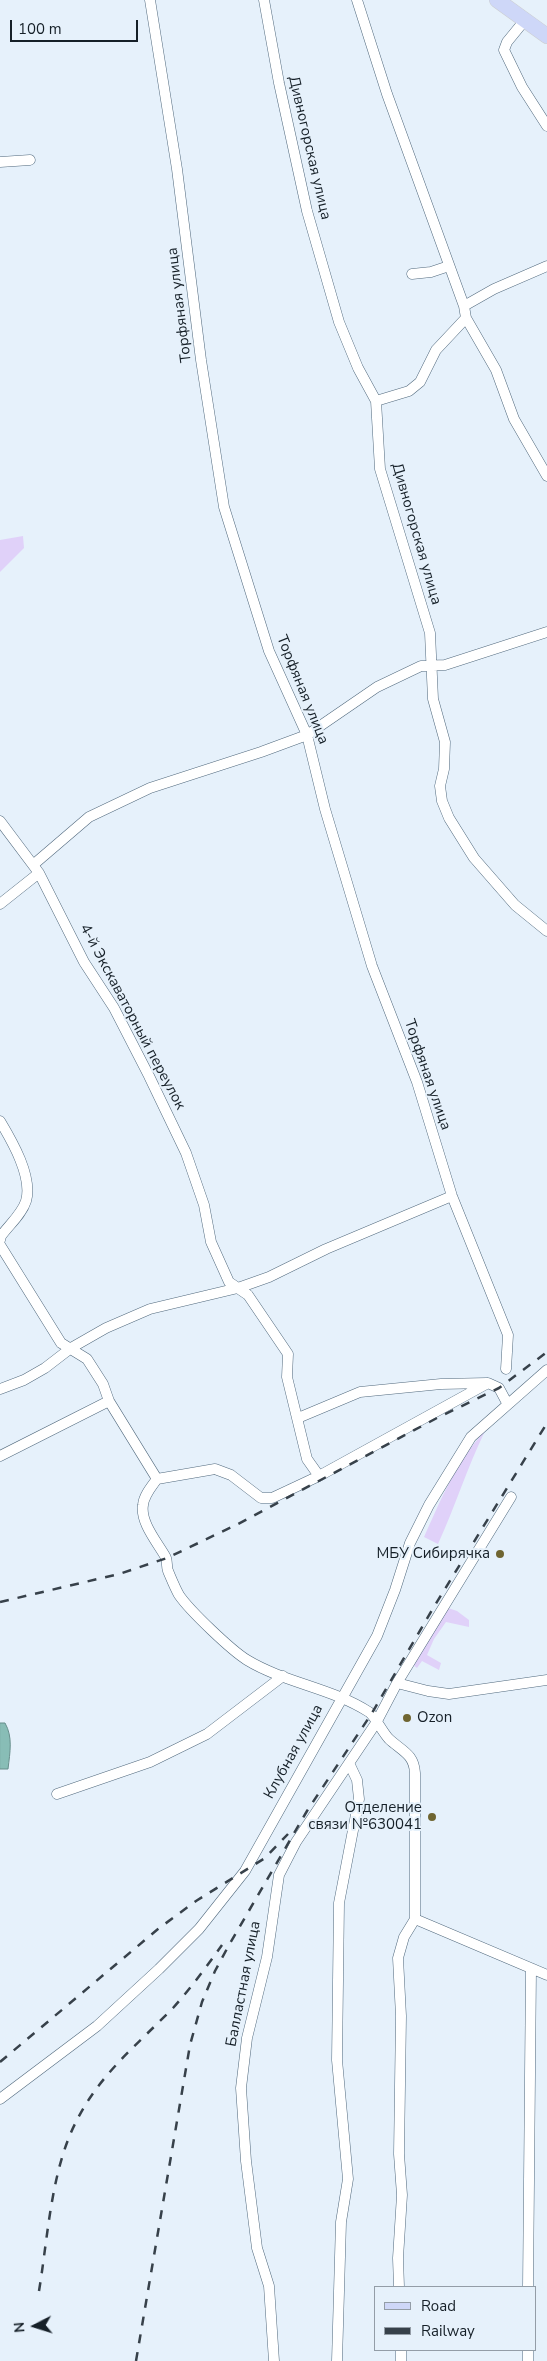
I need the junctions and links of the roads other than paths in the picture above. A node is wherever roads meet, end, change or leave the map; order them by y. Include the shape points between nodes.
1 (150, 0) edge
2 (264, 0) edge
3 (357, 0) edge
4 (497, 0) edge
5 (525, 20) junction
6 (547, 36) edge
7 (547, 126) edge
8 (30, 160) dead end
9 (0, 162) edge
10 (449, 266) junction
11 (547, 266) edge
12 (412, 274) dead end
13 (464, 306) junction
14 (466, 318) junction
15 (376, 401) junction
16 (547, 476) edge
17 (547, 632) edge
18 (431, 665) junction
19 (308, 735) junction
20 (0, 821) edge
21 (36, 869) junction
22 (0, 904) edge
23 (547, 931) edge
24 (0, 1121) edge
25 (452, 1196) junction
26 (0, 1240) edge
27 (0, 1245) edge
28 (238, 1288) junction
29 (71, 1348) junction
30 (506, 1369) dead end
31 (547, 1370) edge
32 (488, 1383) junction
33 (0, 1389) edge
34 (109, 1401) junction
35 (507, 1403) junction
36 (298, 1418) junction
37 (0, 1456) edge
38 (319, 1476) junction
39 (157, 1478) junction
40 (511, 1497) dead end
41 (283, 1676) junction
42 (547, 1680) edge
43 (397, 1682) junction
44 (343, 1699) junction
45 (376, 1723) junction
46 (349, 1763) junction
47 (57, 1794) dead end
48 (415, 1919) junction
49 (531, 1969) junction
50 (547, 1975) edge
51 (0, 2098) edge
52 (399, 2286) edge
53 (528, 2286) edge
54 (274, 2361) edge
55 (337, 2361) edge

1 - 19 street, Торфяная улица via 178,169 201,360 224,507 269,651
2 - 15 street, Дивногорская улица via 286,122 307,211 339,322
3 - 10 street
4 - 5 main road
5 - 6 main road
5 - 7 street via 504,50 522,87
8 - 9 street
10 - 12 street
10 - 13 street
11 - 13 street via 494,288
13 - 14 street
14 - 15 street via 436,350 420,382 410,391
14 - 16 street via 496,370 514,419
15 - 18 street, Дивногорская улица via 380,469 430,633
17 - 18 street via 445,665
18 - 19 street via 421,666 377,687
18 - 23 street, Дивногорская улица via 432,700 445,742 440,786 449,818 492,880 515,905
19 - 21 street via 150,788 90,818
19 - 25 street, Торфяная улица via 349,894 372,966 417,1082
20 - 21 street, 4-й Экскаваторный переулок
21 - 22 street
21 - 28 street, 4-й Экскаваторный переулок via 84,962 114,1008 182,1144 204,1205 211,1242 229,1282
24 - 26 street via 14,1144 23,1171 26,1200
25 - 28 street
25 - 30 street, Торфяная улица via 508,1335
27 - 29 street via 61,1343
28 - 29 street via 150,1309
28 - 36 street, 4-й Экскаваторный переулок via 248,1295 288,1354 287,1377
29 - 33 street via 45,1368
29 - 34 street via 88,1359
31 - 35 street, Клубная улица
32 - 35 street via 499,1388
32 - 36 street via 450,1383 360,1392
32 - 38 street
34 - 37 street
34 - 39 street
35 - 44 street, Клубная улица via 471,1436 429,1505 410,1542 377,1636
36 - 38 street, 4-й Экскаваторный переулок via 307,1459
38 - 39 street via 272,1498 261,1498 231,1475 215,1469
39 - 41 street via 142,1506 180,1595 216,1634 247,1660
40 - 43 street, Балластная улица
41 - 44 street
41 - 47 street via 207,1734 150,1762
42 - 43 street via 450,1694 428,1692
43 - 45 street, Балластная улица
44 - 45 street via 372,1713
44 - 51 street, Клубная улица via 245,1871 200,1929 97,2026
45 - 46 street, Балластная улица
45 - 48 street via 415,1763
46 - 54 street, Балластная улица via 296,1842 279,1875 267,1957 247,2038 242,2088 246,2161 258,2248 269,2286
46 - 55 street via 357,1780 359,1799 339,1903 337,2060 348,2179 341,2222
48 - 49 street
48 - 52 street via 404,1937 398,1958 402,2195
49 - 50 street
49 - 53 street

